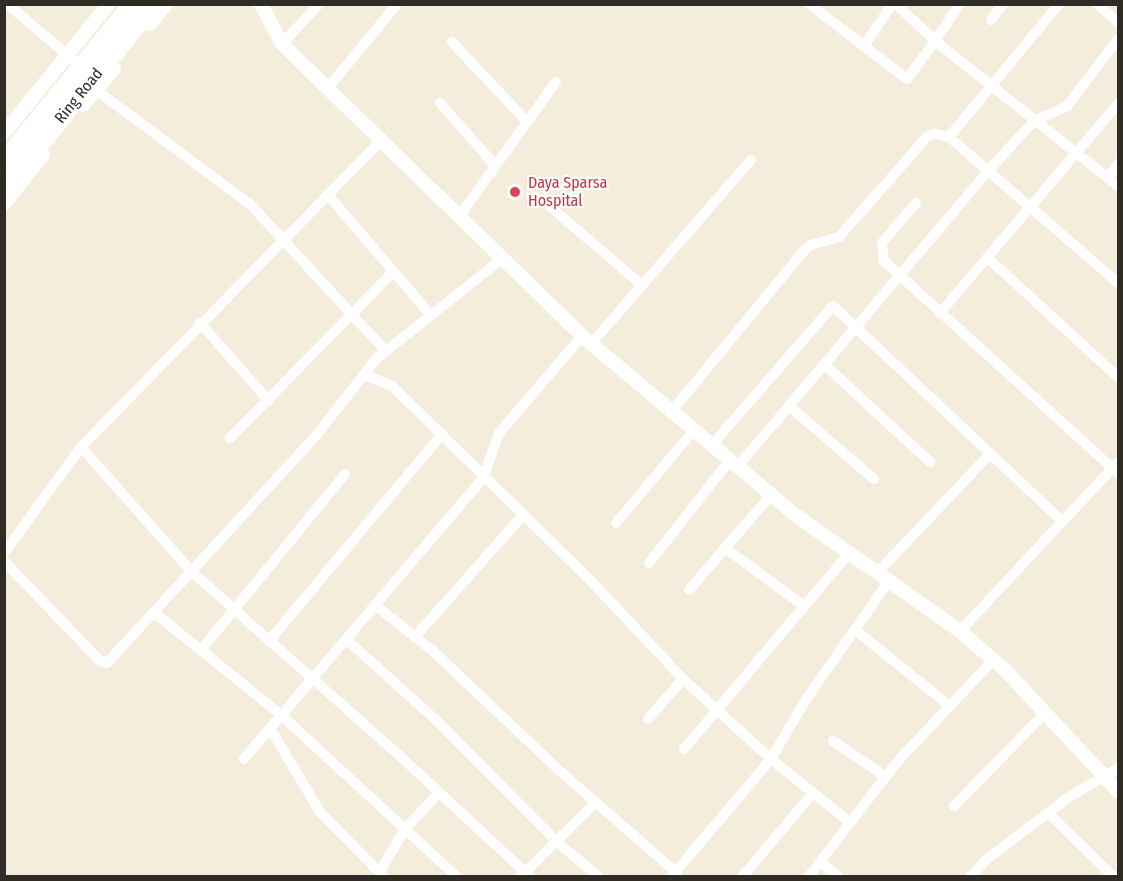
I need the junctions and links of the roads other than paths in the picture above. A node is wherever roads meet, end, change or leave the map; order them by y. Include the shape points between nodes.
1 (110, 4) edge
2 (132, 4) edge
3 (154, 4) edge
4 (166, 4) edge
5 (261, 4) edge
6 (319, 4) edge
7 (397, 4) edge
8 (809, 4) edge
9 (894, 4) edge
10 (960, 4) edge
11 (1003, 4) edge
12 (1059, 4) edge
13 (1097, 4) edge
14 (15, 7) edge
15 (991, 20) dead end
16 (1119, 22) edge
17 (1119, 39) edge
18 (452, 42) dead end
19 (935, 42) junction
20 (282, 44) junction
21 (864, 46) junction
22 (74, 61) junction
23 (556, 82) dead end
24 (991, 86) junction
25 (92, 88) junction
26 (328, 88) junction
27 (440, 103) dead end
28 (1119, 104) edge
29 (1034, 121) junction
30 (527, 122) junction
31 (4, 133) edge
32 (949, 137) junction
33 (382, 140) junction
34 (1079, 155) junction
35 (751, 160) dead end
36 (4, 161) edge
37 (1119, 164) edge
38 (495, 165) junction
39 (987, 172) junction
40 (1108, 177) junction
41 (1119, 186) edge
42 (4, 189) edge
43 (328, 195) junction
44 (916, 203) dead end
45 (4, 204) edge
46 (547, 204) dead end
47 (1032, 210) junction
48 (460, 215) junction
49 (283, 240) junction
50 (503, 258) junction
51 (989, 259) junction
52 (393, 272) junction
53 (900, 277) junction
54 (1119, 283) edge
55 (642, 285) junction
56 (940, 313) junction
57 (352, 314) junction
58 (431, 315) junction
59 (200, 323) junction
60 (857, 328) junction
61 (586, 340) junction
62 (385, 350) junction
63 (825, 365) junction
64 (365, 375) junction
65 (1119, 377) edge
66 (269, 401) junction
67 (789, 406) junction
68 (671, 412) junction
69 (694, 430) junction
70 (442, 434) junction
71 (230, 438) dead end
72 (712, 445) junction
73 (81, 447) junction
74 (989, 456) junction
75 (930, 462) dead end
76 (734, 463) junction
77 (1117, 467) edge
78 (345, 474) dead end
79 (484, 476) junction
80 (874, 479) dead end
81 (771, 495) junction
82 (524, 515) junction
83 (1062, 521) junction
84 (616, 523) dead end
85 (725, 548) junction
86 (4, 553) edge
87 (849, 553) junction
88 (4, 561) edge
89 (649, 563) dead end
90 (192, 572) junction
91 (883, 577) junction
92 (689, 590) dead end
93 (375, 605) junction
94 (804, 606) junction
95 (233, 610) junction
96 (156, 614) junction
97 (855, 630) junction
98 (960, 631) junction
99 (415, 637) junction
100 (346, 639) junction
101 (269, 641) junction
102 (201, 650) junction
103 (993, 660) junction
104 (312, 679) junction
105 (683, 679) junction
106 (950, 706) junction
107 (718, 710) junction
108 (1045, 713) junction
109 (281, 715) junction
110 (648, 719) dead end
111 (270, 729) junction
112 (833, 741) dead end
113 (684, 749) dead end
114 (244, 759) dead end
115 (771, 759) junction
116 (1119, 768) edge
117 (1103, 776) junction
118 (886, 777) junction
119 (1119, 791) edge
120 (439, 793) junction
121 (813, 793) junction
122 (595, 803) junction
123 (954, 806) dead end
124 (1048, 813) junction
125 (851, 824) junction
126 (405, 829) junction
127 (556, 842) junction
128 (820, 863) junction
129 (674, 874) edge
130 (381, 875) edge
131 (525, 875) edge
132 (456, 876) edge
133 (598, 876) edge
134 (743, 876) edge
135 (809, 876) edge
136 (838, 876) edge
137 (971, 876) edge
138 (1113, 876) edge

1 - 22 street
2 - 22 highway, Ring Road
3 - 25 highway, Ring Road
4 - 25 street
5 - 20 street
6 - 20 street
7 - 26 street
8 - 21 street
9 - 19 street
9 - 21 street
10 - 19 street
11 - 15 street
12 - 24 street
13 - 16 street
14 - 22 street
17 - 29 street via 1067,106
18 - 30 street
19 - 21 street via 907,79
19 - 24 street
20 - 26 street
22 - 31 street
22 - 36 highway, Ring Road
23 - 30 street
24 - 29 street
24 - 32 street
25 - 42 highway, Ring Road
25 - 45 street
25 - 49 street via 240,196
26 - 33 street
27 - 38 street
28 - 34 street
29 - 34 street
29 - 39 street
30 - 38 street
32 - 39 street
32 - 68 street via 927,137 839,237 811,245 803,252
33 - 43 street
33 - 48 street
34 - 40 street
34 - 47 street
35 - 55 street
37 - 40 street
38 - 48 street
39 - 47 street
39 - 53 street
40 - 41 street
43 - 49 street
43 - 52 street
44 - 53 street via 880,250 884,261
46 - 55 street
47 - 51 street
47 - 54 street
48 - 50 street
49 - 57 street
49 - 59 street
50 - 58 street
50 - 61 street
51 - 56 street
51 - 65 street
52 - 57 street
52 - 58 street
53 - 56 street
53 - 60 street
55 - 61 street
56 - 77 street
57 - 62 street
57 - 66 street
58 - 62 street
59 - 66 street
59 - 73 street
60 - 63 street
60 - 72 street via 833,306
60 - 74 street
61 - 68 street
61 - 79 street via 499,433
62 - 64 street
63 - 67 street
63 - 75 street
64 - 70 street via 392,386
64 - 90 street via 333,417
66 - 71 street
67 - 76 street
67 - 80 street
68 - 69 street
69 - 72 street
69 - 84 street
70 - 79 street
70 - 101 street
72 - 76 street
73 - 86 street
73 - 90 street
74 - 83 street
74 - 91 street
76 - 81 street
76 - 89 street
77 - 83 street
78 - 95 street
79 - 82 street
79 - 93 street
81 - 85 street
81 - 87 street
82 - 99 street
82 - 105 street
83 - 98 street
85 - 92 street
85 - 94 street
87 - 91 street
87 - 94 street
88 - 96 street via 100,662 112,660
90 - 95 street
90 - 96 street
91 - 97 street
91 - 98 street
93 - 99 street
93 - 100 street
94 - 107 street
95 - 101 street
95 - 102 street
96 - 102 street
97 - 106 street
97 - 115 street via 807,698
98 - 103 street
99 - 122 street
100 - 104 street
100 - 127 street via 437,721
101 - 104 street
102 - 109 street
103 - 106 street
103 - 108 street
104 - 109 street
104 - 120 street
105 - 107 street
105 - 110 street
106 - 118 street
107 - 113 street
107 - 115 street
108 - 117 street
108 - 123 street
109 - 111 street
109 - 126 street
111 - 114 street
111 - 130 street via 320,812
112 - 118 street
115 - 121 street
115 - 129 street
116 - 117 street
117 - 119 street
117 - 124 street
118 - 125 street
120 - 126 street
120 - 131 street
121 - 125 street
121 - 134 street
122 - 127 street
122 - 129 street
124 - 137 street
124 - 138 street
125 - 128 street
126 - 130 street
126 - 132 street
127 - 131 street
127 - 133 street
128 - 135 street
128 - 136 street

